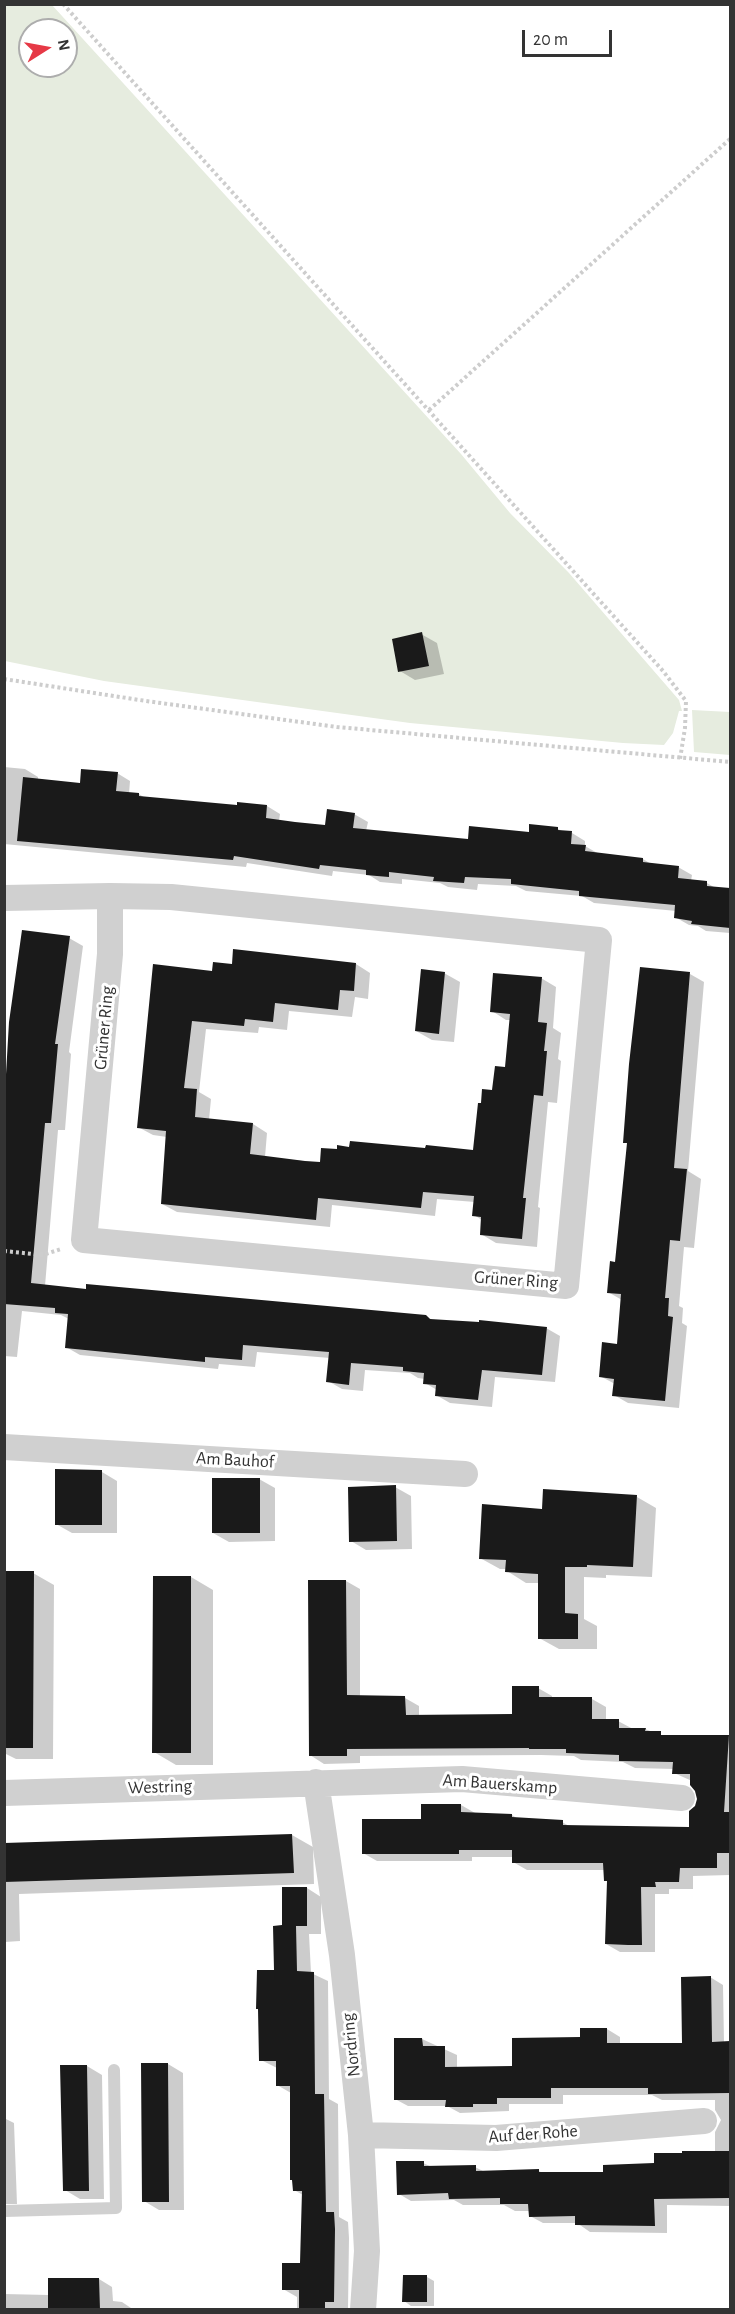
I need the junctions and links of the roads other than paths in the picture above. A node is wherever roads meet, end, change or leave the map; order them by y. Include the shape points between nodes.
1 (110, 896) junction
2 (4, 898) edge
3 (4, 1447) edge
4 (465, 1474) dead end
5 (316, 1782) junction
6 (4, 1792) edge
7 (682, 1798) dead end
8 (114, 2070) dead end
9 (704, 2121) dead end
10 (361, 2135) junction
11 (4, 2211) edge
12 (363, 2310) edge

1 - 1 street, Grüner Ring via 171,897 599,939 566,1286 84,1240 110,954
1 - 2 street, Grüner Ring
3 - 4 street, Am Bauhof
5 - 6 street, Westring
5 - 7 street, Am Bauerskamp via 462,1779
5 - 10 street, Nordring via 342,1955
8 - 11 lane via 116,2208
9 - 10 street, Auf der Rohe via 496,2138
10 - 12 street, Nordring via 367,2251

